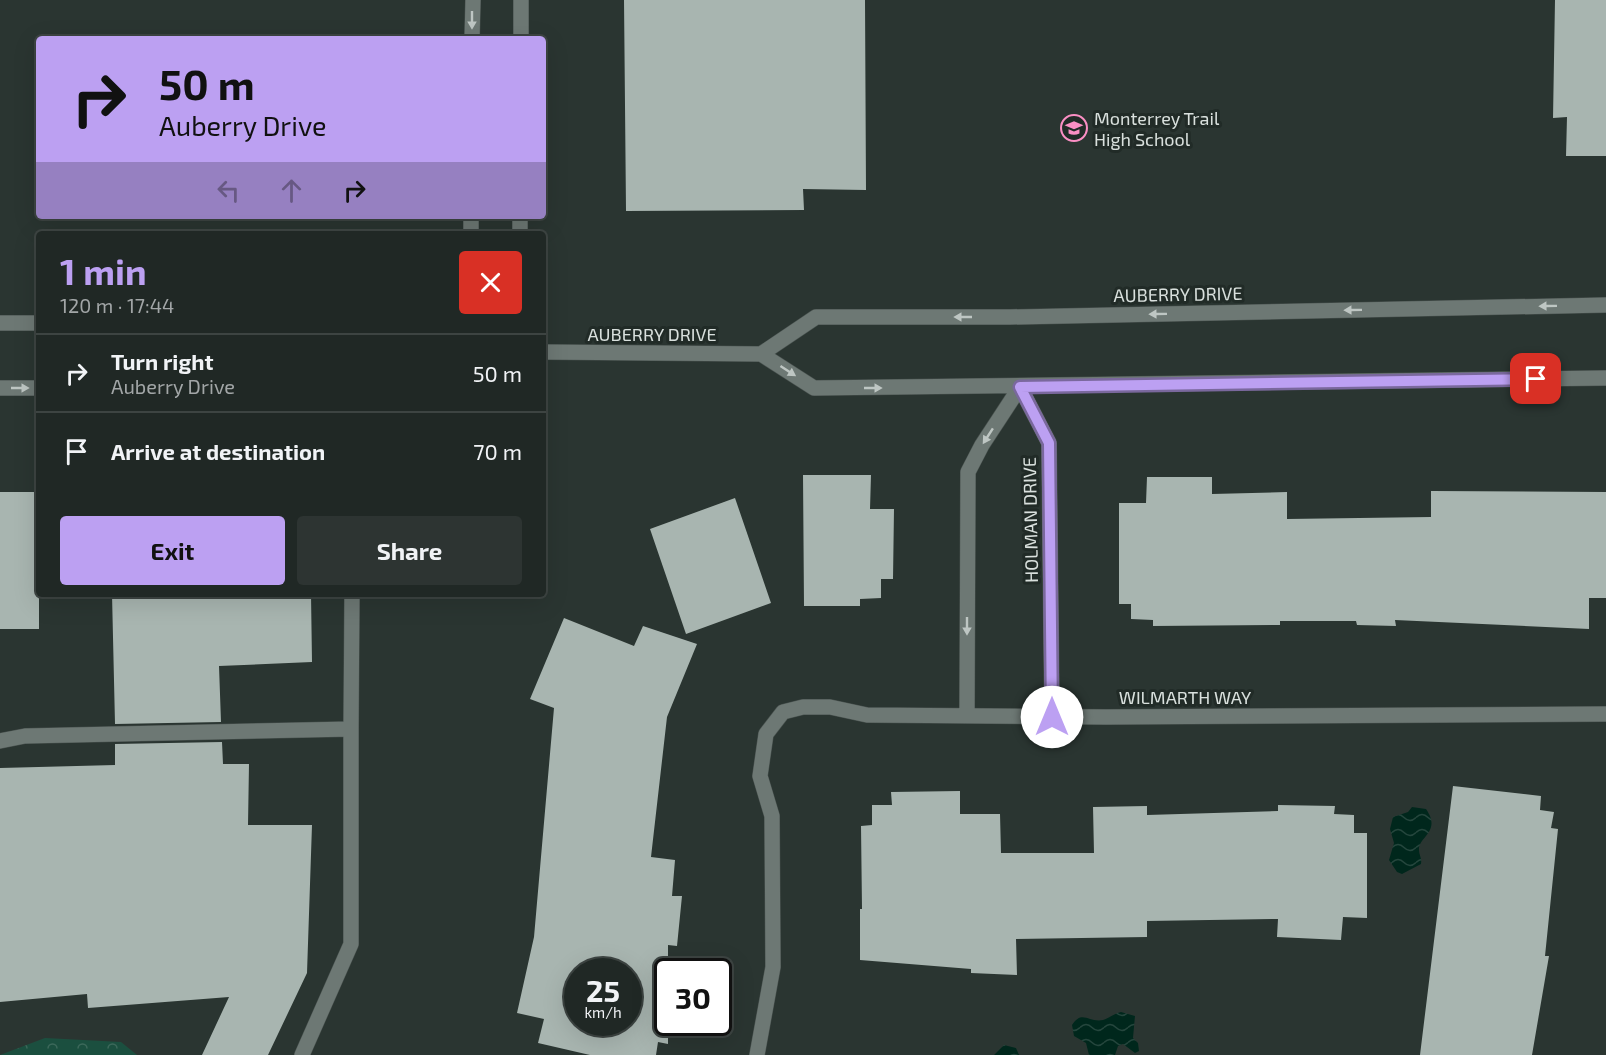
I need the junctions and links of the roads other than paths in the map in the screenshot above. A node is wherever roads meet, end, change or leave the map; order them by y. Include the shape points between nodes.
1 (473, 0) edge
2 (521, 0) edge
3 (472, 36) edge
4 (521, 36) edge
5 (1606, 305) edge
6 (0, 323) edge
7 (36, 323) edge
8 (546, 352) edge
9 (761, 354) junction
10 (1606, 378) edge
11 (1020, 387) junction
12 (0, 388) edge
13 (36, 388) edge
14 (352, 597) edge
15 (1606, 714) edge
16 (967, 716) junction
17 (1052, 717) junction
18 (351, 729) junction
19 (0, 741) edge
20 (302, 1055) edge
21 (757, 1055) edge

1 -> 3 street
2 - 4 street
5 -> 9 street, AUBERRY DRIVE via 816,317
6 - 7 street
8 - 9 street, AUBERRY DRIVE
9 -> 11 street via 814,388
10 - 11 street
11 -> 16 street via 968,472
11 - 17 street, HOLMAN DRIVE via 1049,443
12 -> 13 street
14 - 18 street
15 - 17 street, WILMARTH WAY
16 - 17 street, WILMARTH WAY
16 - 21 street, WILMARTH WAY via 867,715 830,707 803,707 783,712 772,724 764,745 760,776 772,816 773,967
18 - 19 street via 25,736
18 - 20 street via 351,944

